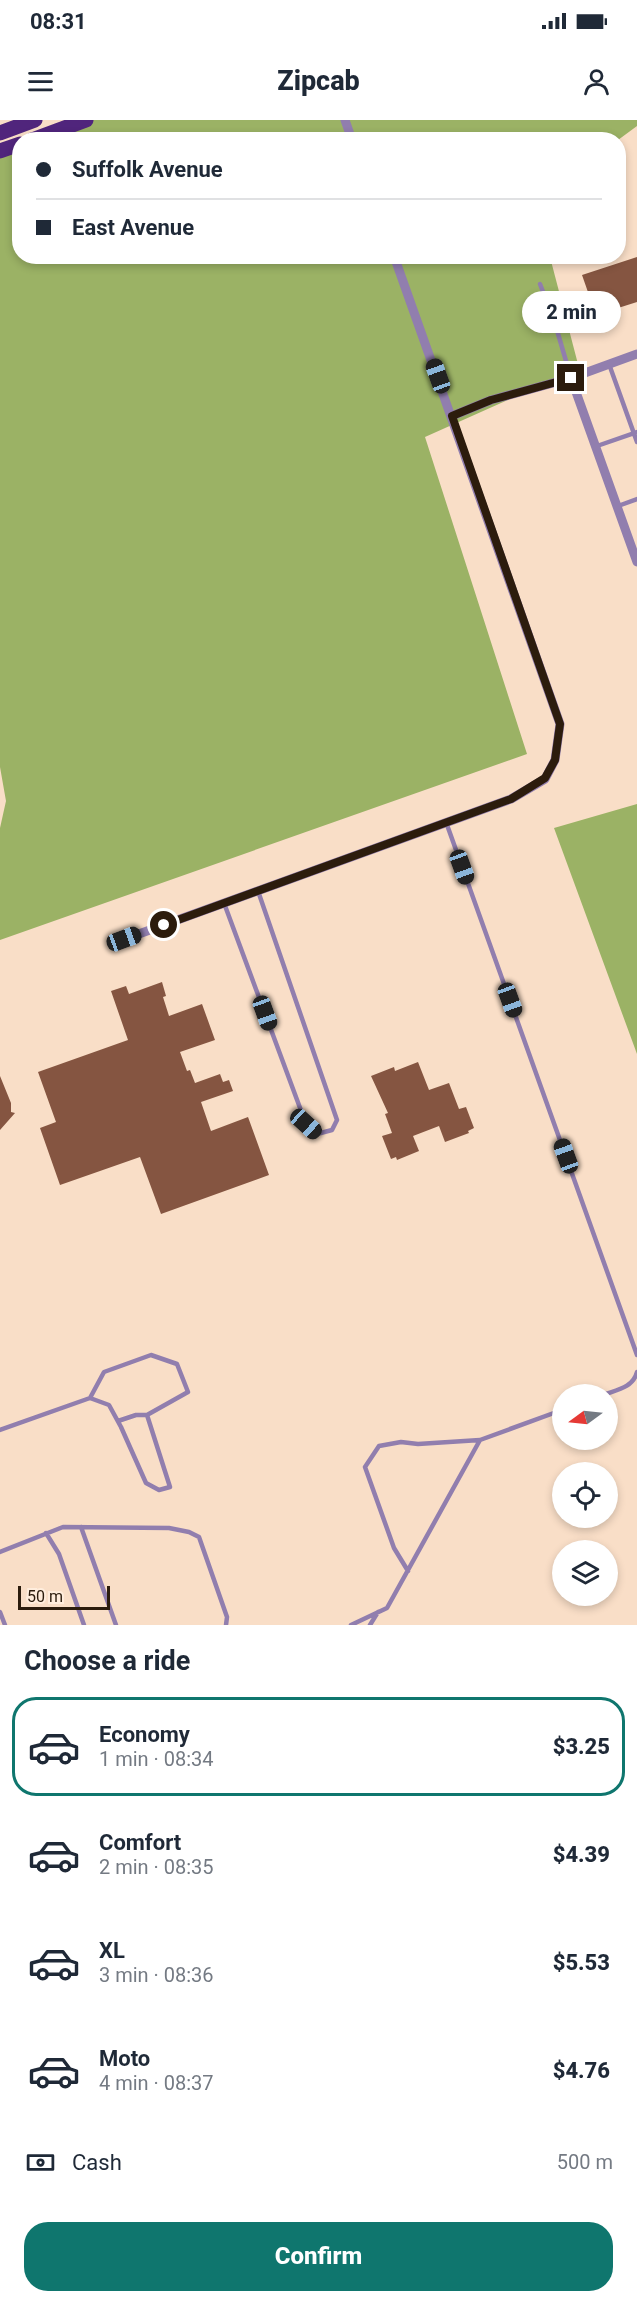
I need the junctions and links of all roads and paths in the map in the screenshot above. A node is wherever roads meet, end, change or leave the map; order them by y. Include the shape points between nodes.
1 (35, 120) edge
2 (86, 120) edge
3 (0, 132) edge
4 (54, 132) edge
5 (397, 264) edge
6 (540, 284) dead end
7 (637, 354) edge
8 (609, 364) junction
9 (571, 378) junction
10 (452, 416) junction
11 (635, 433) edge
12 (637, 442) edge
13 (597, 446) junction
14 (637, 499) edge
15 (618, 506) junction
16 (637, 562) edge
17 (446, 822) junction
18 (258, 891) junction
19 (224, 903) junction
20 (124, 939) dead end
21 (637, 1356) edge
22 (637, 1372) edge
23 (618, 1389) edge
24 (90, 1398) junction
25 (552, 1414) edge
26 (147, 1415) junction
27 (118, 1421) junction
28 (0, 1430) edge
29 (480, 1440) junction
30 (81, 1527) junction
31 (46, 1533) junction
32 (0, 1552) edge
33 (408, 1571) junction
34 (379, 1611) junction
35 (0, 1612) edge
36 (5, 1625) edge
37 (84, 1625) edge
38 (116, 1625) edge
39 (226, 1625) edge
40 (351, 1625) edge
41 (370, 1625) edge

1 - 3 main road
2 - 4 main road
5 - 10 street
6 - 9 lane
7 - 8 street
8 - 9 street
8 - 11 lane
9 - 10 street via 491,400
9 - 13 street
10 - 17 street via 560,724 555,760 545,778 511,799
11 - 12 lane
11 - 13 lane
13 - 15 street
14 - 15 lane
15 - 16 street
17 - 18 street
17 - 21 lane
18 - 19 street
18 - 19 lane via 337,1120 332,1131 317,1134 306,1124
19 - 20 street
22 - 23 lane via 630,1385
24 - 26 lane via 104,1372 151,1355 177,1364 188,1392
24 - 27 lane via 109,1405
24 - 28 lane
25 - 29 lane
26 - 27 lane
26 - 27 lane via 170,1487 159,1490 146,1483
29 - 33 lane
29 - 33 lane via 379,1446 365,1467 394,1548
30 - 31 lane via 63,1527
30 - 38 lane
30 - 39 lane via 169,1528 199,1537 227,1617
31 - 32 lane
31 - 37 lane via 59,1554
33 - 34 lane via 387,1608
34 - 40 lane
34 - 41 lane
35 - 36 lane

